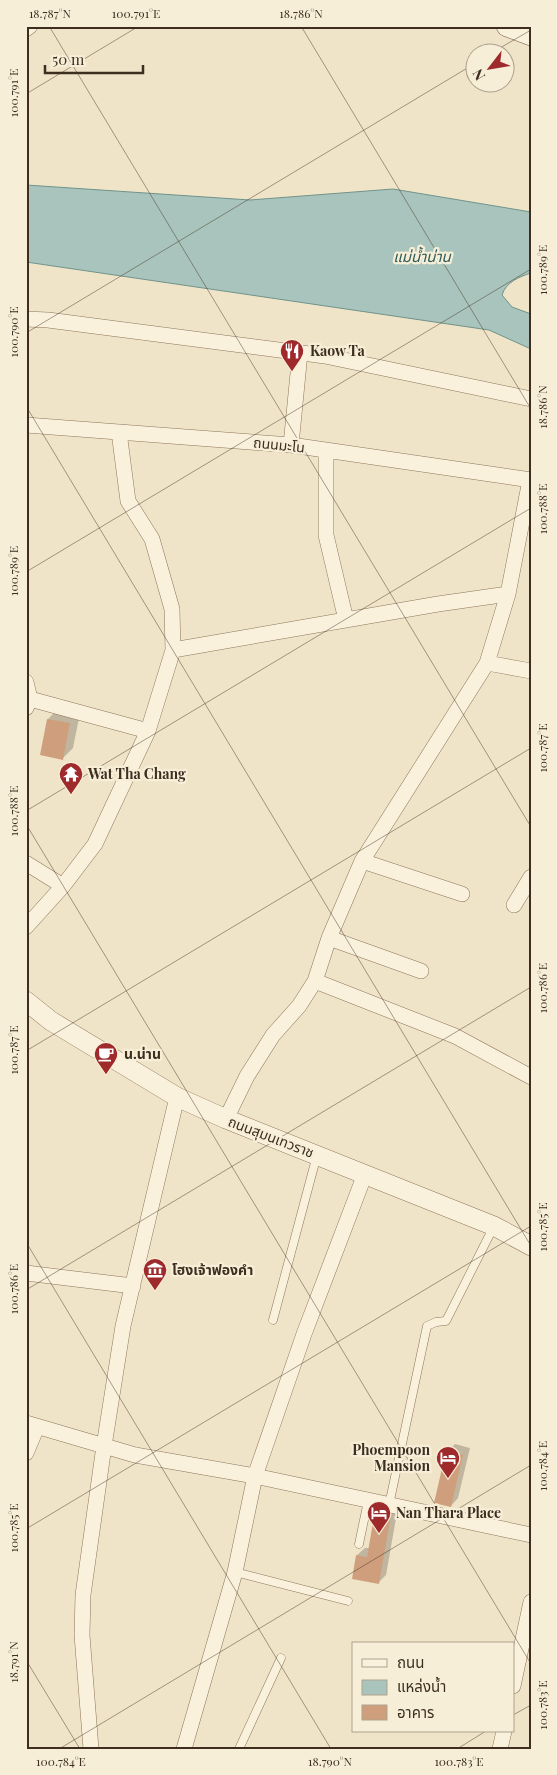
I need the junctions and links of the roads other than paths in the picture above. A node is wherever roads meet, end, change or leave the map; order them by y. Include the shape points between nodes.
1 (30, 26) edge
2 (507, 26) edge
3 (26, 29) edge
4 (531, 35) edge
5 (26, 319) edge
6 (300, 353) junction
7 (531, 399) edge
8 (26, 425) edge
9 (119, 432) junction
10 (291, 445) junction
11 (326, 451) junction
12 (531, 480) edge
13 (508, 594) junction
14 (346, 620) junction
15 (173, 650) junction
16 (487, 663) junction
17 (531, 671) edge
18 (26, 682) edge
19 (28, 704) edge
20 (148, 731) junction
21 (362, 861) junction
22 (26, 863) edge
23 (531, 878) edge
24 (63, 886) junction
25 (462, 894) dead end
26 (514, 905) dead end
27 (26, 927) edge
28 (329, 938) junction
29 (421, 972) dead end
30 (315, 981) junction
31 (26, 1001) edge
32 (531, 1077) edge
33 (177, 1097) junction
34 (226, 1119) junction
35 (317, 1154) junction
36 (364, 1174) junction
37 (494, 1226) junction
38 (531, 1246) edge
39 (26, 1273) edge
40 (133, 1286) junction
41 (273, 1320) dead end
42 (32, 1425) edge
43 (104, 1446) junction
44 (26, 1453) edge
45 (255, 1476) junction
46 (368, 1501) junction
47 (389, 1505) junction
48 (531, 1534) edge
49 (359, 1544) dead end
50 (235, 1572) junction
51 (348, 1600) dead end
52 (531, 1602) edge
53 (281, 1658) dead end
54 (514, 1681) edge
55 (504, 1732) edge
56 (91, 1749) edge
57 (184, 1749) edge
58 (239, 1749) edge
59 (500, 1749) edge

1 - 3 street
2 - 4 main road
5 - 6 street
6 - 7 street
6 - 10 street
8 - 9 street, ถนนมะโน
9 - 10 street, ถนนมะโน
9 - 15 street via 128,501 152,539 172,609
10 - 11 street, ถนนมะโน
11 - 12 street, ถนนมะโน
11 - 14 street via 326,535
12 - 13 street
13 - 14 street
13 - 16 street
14 - 15 street
15 - 20 street
16 - 17 street
16 - 21 street
18 - 19 street
19 - 20 street
20 - 24 street via 95,844
21 - 25 street
21 - 28 street
22 - 24 street
23 - 26 street
24 - 27 street
28 - 29 street
28 - 30 street
30 - 32 street via 455,1036
30 - 34 street via 246,1076
31 - 33 street, ถนนสุมนเทวราช via 51,1021
33 - 34 street, ถนนสุมนเทวราช
33 - 40 street
34 - 35 street, ถนนสุมนเทวราช
35 - 36 street, ถนนสุมนเทวราช
35 - 41 lane
36 - 37 street, ถนนสุมนเทวราช
36 - 45 street
37 - 38 street, ถนนสุมนเทวราช
37 - 47 lane via 446,1321 427,1326
39 - 40 street
40 - 43 street via 123,1326
42 - 43 street
42 - 44 street
43 - 45 street via 135,1455
43 - 56 street via 83,1596 82,1635
45 - 46 street
45 - 50 street
46 - 47 street
46 - 49 lane
47 - 48 street
50 - 51 lane
50 - 57 street
52 - 54 street
53 - 58 lane
55 - 59 street

